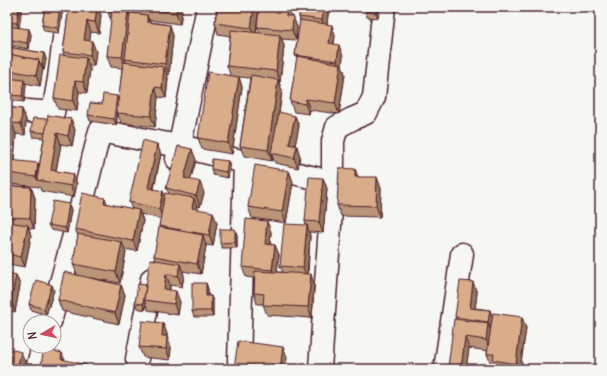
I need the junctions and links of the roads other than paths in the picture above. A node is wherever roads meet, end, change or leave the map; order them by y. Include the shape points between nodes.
1 (68, 7) edge
2 (208, 7) edge
3 (384, 7) edge
4 (7, 108) edge
5 (180, 146) junction
6 (246, 162) junction
7 (174, 176) edge
8 (333, 182) junction
9 (462, 254) dead end
10 (156, 260) edge
11 (52, 314) edge
12 (41, 354) edge
13 (137, 359) dead end
14 (239, 362) edge
15 (37, 369) edge
16 (320, 369) edge
17 (446, 369) edge

1 - 4 street via 54,113
2 - 5 street
3 - 8 street via 374,97 366,113 337,127 333,141
5 - 6 street
5 - 7 street
5 - 11 street via 100,131
6 - 8 street
6 - 14 street
8 - 16 street
9 - 17 street
10 - 13 street
12 - 15 street

